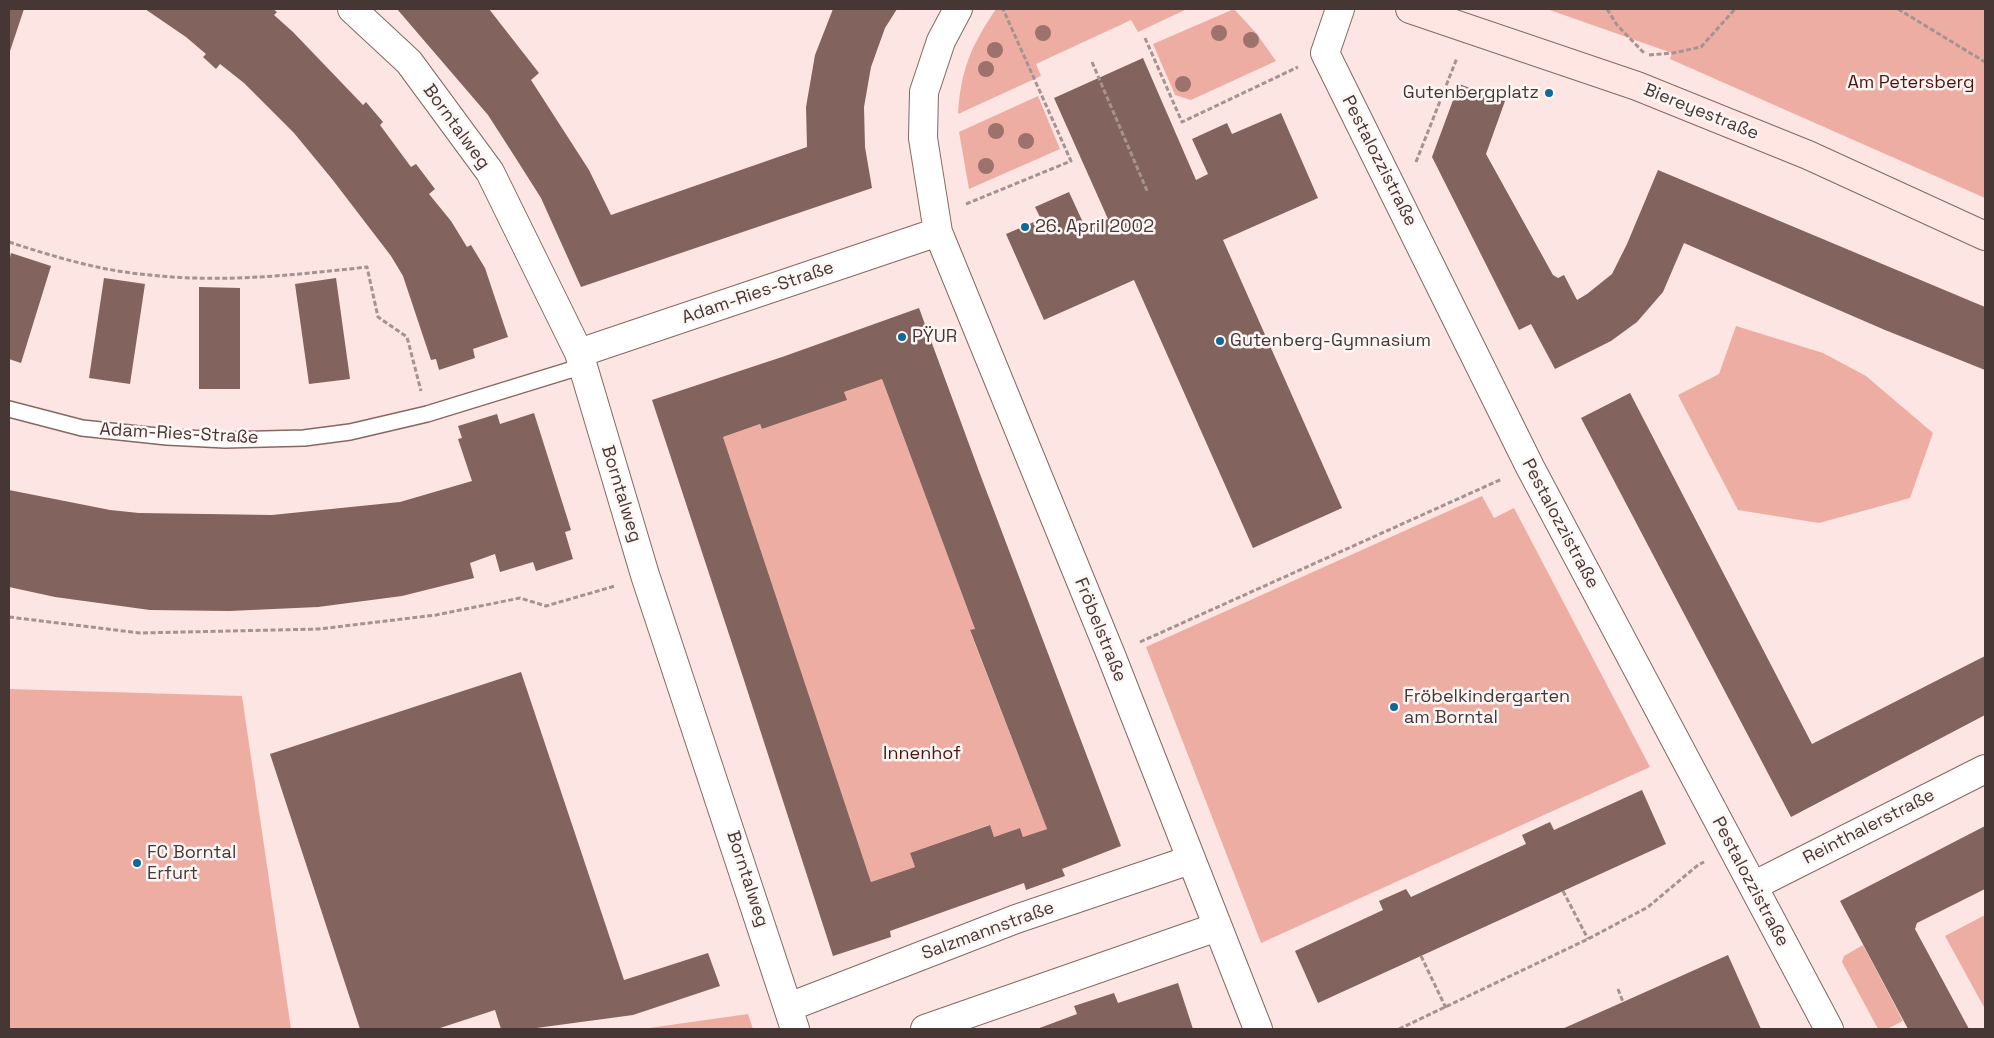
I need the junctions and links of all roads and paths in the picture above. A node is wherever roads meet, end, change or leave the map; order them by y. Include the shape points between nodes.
1 (352, 9) edge
2 (958, 9) edge
3 (1003, 9) edge
4 (1340, 9) edge
5 (1410, 9) edge
6 (1607, 9) edge
7 (1735, 9) edge
8 (1898, 9) edge
9 (1468, 29) junction
10 (1145, 38) dead end
11 (1673, 53) dead end
12 (1646, 55) dead end
13 (1092, 62) dead end
14 (1985, 62) edge
15 (1284, 75) dead end
16 (1148, 193) dead end
17 (972, 201) dead end
18 (1400, 202) junction
19 (938, 232) junction
20 (1985, 236) edge
21 (9, 242) edge
22 (581, 360) junction
23 (9, 409) edge
24 (427, 414) junction
25 (1470, 494) dead end
26 (645, 575) junction
27 (9, 617) edge
28 (1169, 629) dead end
29 (1985, 769) edge
30 (1190, 860) junction
31 (1698, 865) dead end
32 (1753, 886) junction
33 (1563, 891) dead end
34 (1217, 928) junction
35 (1588, 939) junction
36 (1421, 956) dead end
37 (1618, 989) dead end
38 (1623, 1002) dead end
39 (1446, 1008) junction
40 (792, 1018) edge
41 (925, 1029) edge
42 (1258, 1029) edge
43 (1399, 1029) edge
44 (1829, 1029) edge

1 - 22 street, Borntalweg via 409,62 490,172
2 - 19 street via 941,41 924,92 923,138
3 - 17 path via 1071,161
4 - 18 street, Pestalozzistraße via 1325,52
5 - 9 main road, Biereyestraße
6 - 12 path via 1617,25
7 - 11 path via 1701,47
8 - 14 path
9 - 18 path
9 - 20 main road, Biereyestraße via 1637,86 1808,155
10 - 15 path via 1182,122
13 - 16 path
18 - 32 street, Pestalozzistraße via 1530,467
19 - 22 street, Adam-Ries-Straße
19 - 30 street, Fröbelstraße via 1111,655
21 - 24 path via 57,258 149,275 249,278 367,267 378,317 407,337
22 - 24 lane, Adam-Ries-Straße
22 - 26 street, Borntalweg
23 - 24 lane, Adam-Ries-Straße via 82,428 225,440 304,438
25 - 28 path
26 - 27 path via 546,606 520,598 436,615 319,629 140,633
26 - 40 street, Borntalweg
29 - 32 street, Reinthalerstraße
30 - 34 street, Fröbelstraße
30 - 40 street, Salzmannstraße via 1016,919
31 - 35 path via 1648,907
32 - 44 street, Pestalozzistraße
33 - 35 path
34 - 41 street
34 - 42 street, Fröbelstraße
35 - 39 path
36 - 39 path
37 - 38 path
39 - 43 path

